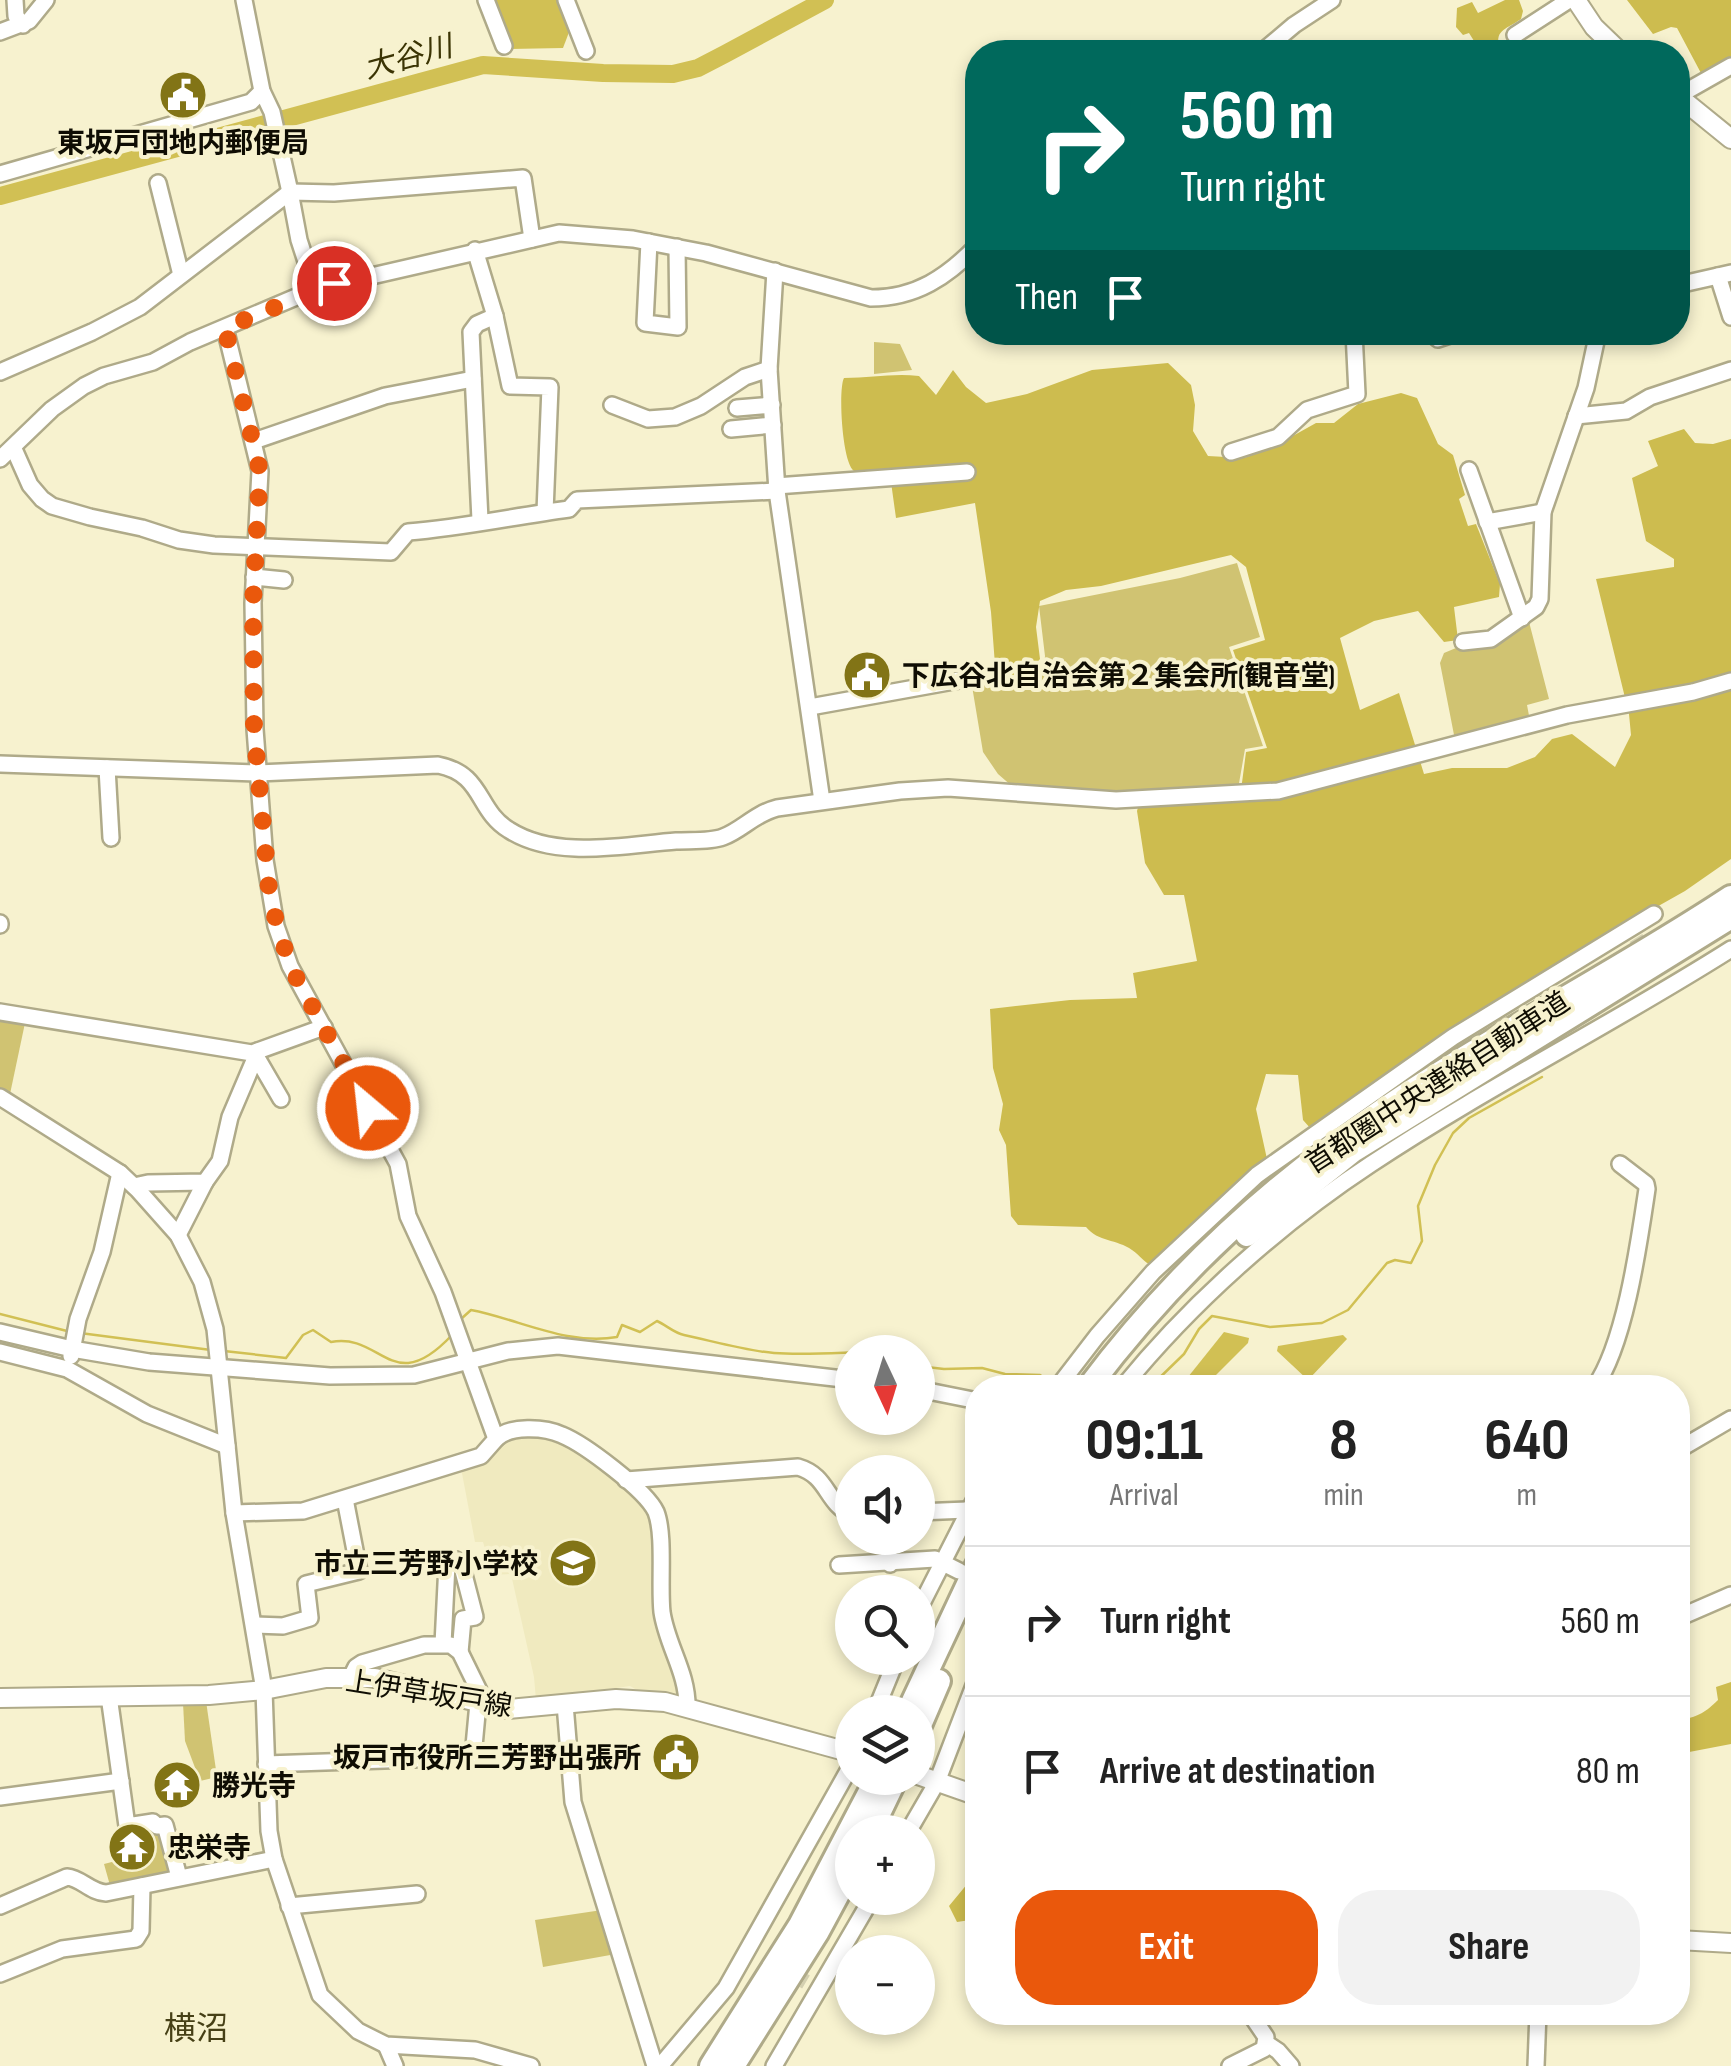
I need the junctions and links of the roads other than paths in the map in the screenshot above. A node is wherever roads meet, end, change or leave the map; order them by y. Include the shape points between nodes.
1 (16, 0) edge
2 (46, 0) edge
3 (244, 0) edge
4 (486, 0) edge
5 (566, 0) edge
6 (1332, 0) edge
7 (1572, 0) edge
8 (23, 25) junction
9 (0, 32) edge
10 (1514, 34) dead end
11 (1276, 40) edge
12 (1605, 40) edge
13 (504, 46) dead end
14 (586, 51) dead end
15 (1731, 66) edge
16 (1690, 93) edge
17 (256, 97) junction
18 (1690, 108) edge
19 (1731, 139) edge
20 (0, 174) edge
21 (158, 183) dead end
22 (290, 192) junction
23 (532, 238) junction
24 (649, 242) junction
25 (677, 247) junction
26 (475, 250) junction
27 (965, 259) edge
28 (775, 271) junction
29 (1725, 274) edge
30 (181, 275) junction
31 (1690, 282) edge
32 (315, 290) junction
33 (495, 316) junction
34 (1731, 317) edge
35 (225, 328) junction
36 (1354, 345) edge
37 (1595, 345) edge
38 (769, 369) junction
39 (1731, 370) edge
40 (0, 372) edge
41 (473, 378) junction
42 (612, 405) dead end
43 (772, 406) junction
44 (737, 408) dead end
45 (1576, 416) junction
46 (773, 425) junction
47 (731, 429) dead end
48 (254, 441) junction
49 (14, 448) junction
50 (1230, 452) dead end
51 (0, 459) edge
52 (1468, 470) dead end
53 (967, 472) dead end
54 (776, 488) junction
55 (544, 512) junction
56 (1544, 512) junction
57 (480, 520) junction
58 (1487, 522) junction
59 (256, 548) junction
60 (254, 577) junction
61 (284, 580) dead end
62 (1522, 618) junction
63 (1463, 642) dead end
64 (965, 679) dead end
65 (1731, 681) edge
66 (810, 706) junction
67 (0, 764) edge
68 (107, 768) junction
69 (258, 773) junction
70 (822, 802) junction
71 (110, 838) dead end
72 (1731, 896) edge
73 (1654, 914) dead end
74 (1731, 917) edge
75 (1731, 950) edge
76 (0, 1012) edge
77 (324, 1028) junction
78 (257, 1053) junction
79 (0, 1097) edge
80 (281, 1098) dead end
81 (1620, 1164) dead end
82 (120, 1173) junction
83 (204, 1182) junction
84 (134, 1186) junction
85 (178, 1235) junction
86 (1189, 1280) junction
87 (0, 1332) edge
88 (72, 1349) junction
89 (0, 1352) edge
90 (469, 1362) junction
91 (220, 1368) junction
92 (67, 1369) junction
93 (1067, 1375) edge
94 (1100, 1375) edge
95 (1116, 1375) edge
96 (1133, 1375) edge
97 (1603, 1375) edge
98 (835, 1378) edge
99 (935, 1389) edge
100 (965, 1391) edge
101 (935, 1392) edge
102 (965, 1398) edge
103 (1731, 1419) edge
104 (496, 1438) junction
105 (1690, 1443) edge
106 (228, 1446) junction
107 (626, 1480) junction
108 (345, 1499) junction
109 (835, 1504) edge
110 (965, 1510) edge
111 (935, 1511) edge
112 (965, 1512) edge
113 (234, 1513) junction
114 (889, 1555) edge
115 (940, 1560) junction
116 (890, 1564) junction
117 (839, 1565) dead end
118 (965, 1566) edge
119 (965, 1574) edge
120 (933, 1575) edge
121 (1731, 1596) edge
122 (1690, 1613) edge
123 (255, 1625) dead end
124 (965, 1625) edge
125 (443, 1644) junction
126 (460, 1652) junction
127 (351, 1677) junction
128 (264, 1690) junction
129 (915, 1695) edge
130 (934, 1695) edge
131 (109, 1696) junction
132 (0, 1698) edge
133 (482, 1704) junction
134 (565, 1704) junction
135 (687, 1708) junction
136 (965, 1708) edge
137 (835, 1748) edge
138 (266, 1764) junction
139 (121, 1780) junction
140 (937, 1782) junction
141 (965, 1792) edge
142 (835, 1794) edge
143 (875, 1795) edge
144 (0, 1797) edge
145 (918, 1815) edge
146 (274, 1859) junction
147 (180, 1877) junction
148 (142, 1886) junction
149 (417, 1894) dead end
150 (835, 1899) edge
151 (0, 1906) edge
152 (289, 1906) junction
153 (861, 1915) edge
154 (816, 1933) junction
155 (1690, 1941) edge
156 (1731, 1944) edge
157 (748, 1948) junction
158 (769, 1962) junction
159 (0, 1974) edge
160 (1258, 2025) edge
161 (1538, 2025) edge
162 (1266, 2042) junction
163 (386, 2045) junction
164 (395, 2066) edge
165 (531, 2066) edge
166 (658, 2066) edge
167 (695, 2066) edge
168 (711, 2066) edge
169 (733, 2066) edge
170 (744, 2066) edge
171 (774, 2066) edge
172 (1230, 2066) edge
173 (1291, 2066) edge
174 (1536, 2066) edge

1 - 8 street
2 - 8 street
3 - 17 street
4 - 13 street
5 - 14 street
6 - 11 street
7 - 10 street
7 - 12 main road
8 - 9 street
15 - 16 street
17 - 20 street
17 - 22 street via 272,112
18 - 19 main road
21 - 30 street
22 - 23 street via 523,178
22 - 30 street
22 - 32 street
23 - 24 street via 598,234
23 - 26 street
24 - 25 street
24 - 25 street via 645,323 678,327
25 - 28 street
26 - 32 street
26 - 33 street
27 - 28 street via 930,285 888,298
28 - 38 street
29 - 31 street
29 - 34 street
30 - 40 street via 118,320
32 - 35 street
33 - 41 street via 470,332
33 - 55 street via 510,386 550,387
35 - 48 street
35 - 49 street via 84,386
36 - 50 street via 1356,394 1307,410 1278,437
37 - 45 street
38 - 42 street via 675,417 648,420
38 - 43 street
39 - 45 street via 1626,410
41 - 48 street via 385,396
41 - 57 street
43 - 44 street
43 - 46 street
45 - 56 street
46 - 47 street
46 - 54 street
48 - 59 street via 260,471
49 - 51 street
49 - 59 street via 30,485 52,506 179,540
52 - 58 street
53 - 54 street
54 - 55 street via 577,500 569,509
54 - 66 street
55 - 57 street
56 - 58 street
56 - 62 street via 1540,599
57 - 59 street via 408,532 391,552
58 - 62 street
59 - 60 street
60 - 61 street
60 - 69 street
62 - 63 street via 1491,638
64 - 66 street
65 - 70 street via 1567,715 1278,790 1116,800 948,788
66 - 70 street
67 - 68 street
68 - 69 street
68 - 71 street
69 - 70 street via 454,768 470,779 503,827 522,838 576,848 723,838 758,813
69 - 77 street via 276,926
72 - 86 highway, 首都圏中央連絡自動車道 via 1344,1137 1274,1192
73 - 93 street via 1634,933 1454,1037 1257,1175 1126,1301
74 - 86 highway, 首都圏中央連絡自動車道 via 1353,1151
75 - 96 street via 1664,982 1368,1166 1245,1258
76 - 78 street
77 - 78 street
77 - 90 street via 398,1164 408,1216
78 - 80 street
78 - 83 street via 220,1161
79 - 82 street
81 - 97 street via 1646,1189 1624,1311
82 - 84 street
82 - 88 street
83 - 84 street
83 - 85 street
84 - 85 street
85 - 91 street via 202,1282
86 - 94 highway, 首都圏中央連絡自動車道
86 - 95 highway, 首都圏中央連絡自動車道
87 - 88 street
88 - 91 street
88 - 92 street
89 - 92 street
90 - 91 street via 386,1377
90 - 98 street via 558,1346
90 - 104 street
91 - 106 street
92 - 106 street via 146,1414
99 - 100 street
101 - 102 street
103 - 105 street
104 - 107 street via 503,1432 552,1432
104 - 108 street via 481,1456
106 - 113 street
107 - 109 street via 798,1466 821,1479
107 - 135 street via 656,1514 662,1610 688,1690
108 - 113 street via 303,1511
108 - 123 street via 359,1571 308,1582 310,1618
110 - 111 street
112 - 115 street
113 - 128 street
114 - 116 street
115 - 116 street
115 - 118 street
115 - 120 street
116 - 117 street
119 - 129 highway
121 - 122 street
124 - 130 highway
125 - 126 street
125 - 126 street via 447,1564 456,1560 475,1617 462,1620
125 - 127 street via 362,1662
126 - 133 street
127 - 128 main road, 上伊草坂戸線
127 - 133 main road, 上伊草坂戸線
128 - 131 main road, 上伊草坂戸線
128 - 138 street
131 - 132 main road, 上伊草坂戸線
131 - 139 street
133 - 134 main road, 上伊草坂戸線
133 - 138 street via 472,1757
134 - 135 main road, 上伊草坂戸線 via 641,1700
134 - 166 street via 573,1802
135 - 137 main road, 上伊草坂戸線
136 - 140 street
138 - 146 street
139 - 144 street
139 - 147 street via 127,1826 164,1825
140 - 141 main road
140 - 145 street
142 - 157 street
143 - 158 highway
146 - 147 street
146 - 152 street
147 - 148 street
148 - 151 street via 97,1892 67,1876
148 - 159 street via 136,1939 62,1950
149 - 152 street
150 - 154 highway
152 - 163 street via 320,1995 358,2032
153 - 171 street via 813,1986
154 - 169 highway
154 - 170 highway
155 - 156 main road
157 - 158 street
157 - 166 street via 726,1988
158 - 167 highway
158 - 168 highway
160 - 162 street
161 - 174 street
162 - 172 street
162 - 173 street
163 - 164 street
163 - 165 street via 475,2050

